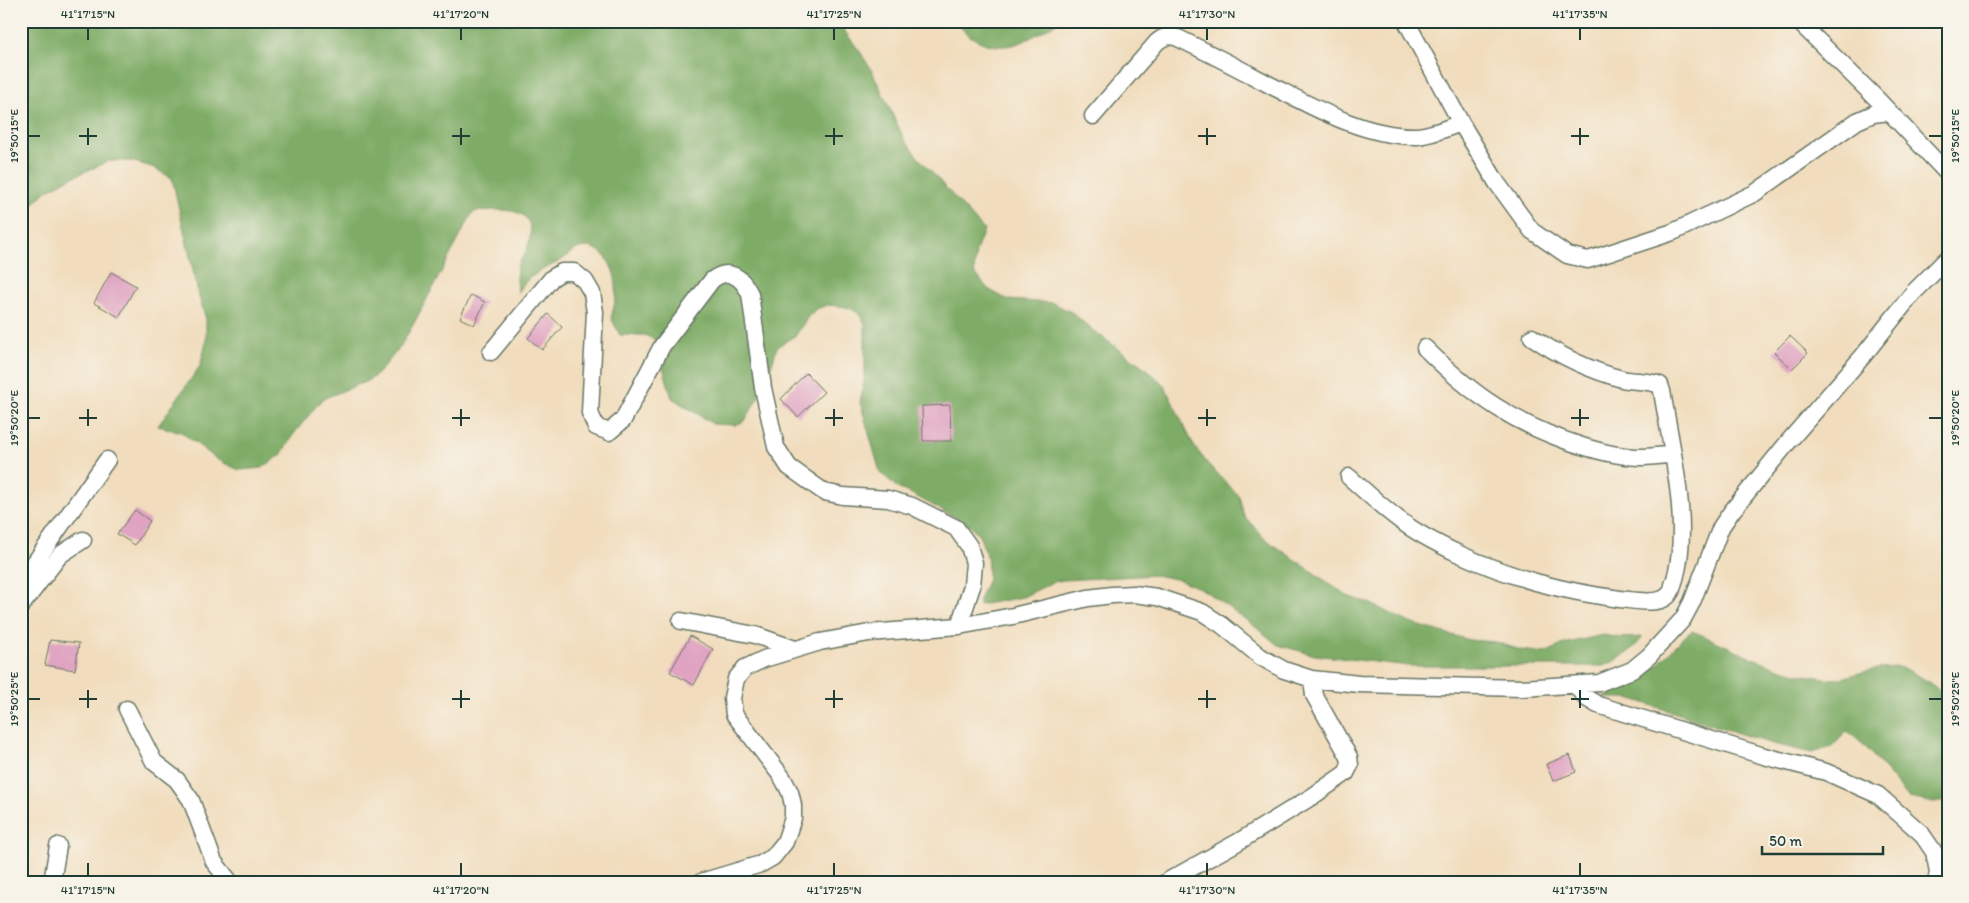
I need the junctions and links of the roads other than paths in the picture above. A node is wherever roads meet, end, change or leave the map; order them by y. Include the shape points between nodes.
1 (1406, 21) edge
2 (1798, 21) edge
3 (1889, 112) junction
4 (1093, 116) dead end
5 (1461, 123) junction
6 (1948, 174) edge
7 (1948, 258) edge
8 (1532, 337) dead end
9 (1425, 348) dead end
10 (491, 352) dead end
11 (1672, 454) junction
12 (107, 460) dead end
13 (1349, 477) dead end
14 (83, 540) dead end
15 (1678, 568) junction
16 (1703, 575) junction
17 (21, 582) edge
18 (21, 606) edge
19 (682, 621) dead end
20 (959, 626) junction
21 (795, 649) junction
22 (1312, 679) junction
23 (1576, 686) junction
24 (127, 709) dead end
25 (58, 846) dead end
26 (1937, 877) edge
27 (52, 882) edge
28 (230, 882) edge
29 (701, 882) edge
30 (1166, 882) edge
31 (1923, 882) edge

1 - 5 street
2 - 3 street
3 - 5 street via 1873,114 1858,121 1755,193 1673,232 1588,260 1567,255 1532,231 1497,183
3 - 6 street
4 - 5 street via 1157,42 1170,35 1355,125 1417,136
7 - 16 street via 1913,293 1732,512 1721,528
8 - 11 street via 1571,361 1600,373 1660,385
9 - 11 street via 1468,389 1499,411 1535,429 1606,453 1641,457
10 - 20 street via 552,278 562,272 574,272 585,280 592,293 595,312 590,413 596,427 610,432 624,420 662,346 712,280 719,275 733,275 745,282 750,294 763,388 776,447 789,467 824,492 888,498 956,528 969,546 974,563 972,586
11 - 15 street via 1681,516
12 - 17 street
13 - 15 street via 1402,522 1438,544 1529,582 1581,594 1659,601 1670,593
14 - 18 street via 60,555
15 - 16 street
16 - 23 street via 1683,619 1649,656 1632,670 1599,684
19 - 21 street via 755,635
20 - 21 street via 870,633
20 - 22 street via 1112,594 1158,597 1202,612 1261,657 1284,670
21 - 29 street via 745,668 736,679 732,698 734,714 790,792 793,818 785,842 773,857 761,864
22 - 23 street via 1493,689
22 - 30 street via 1314,696 1349,757 1346,773 1247,837
23 - 26 street via 1586,698 1598,705 1826,772 1878,795 1921,833 1934,852
24 - 28 street via 154,762 177,780 191,800 214,862
25 - 27 street
26 - 31 street

